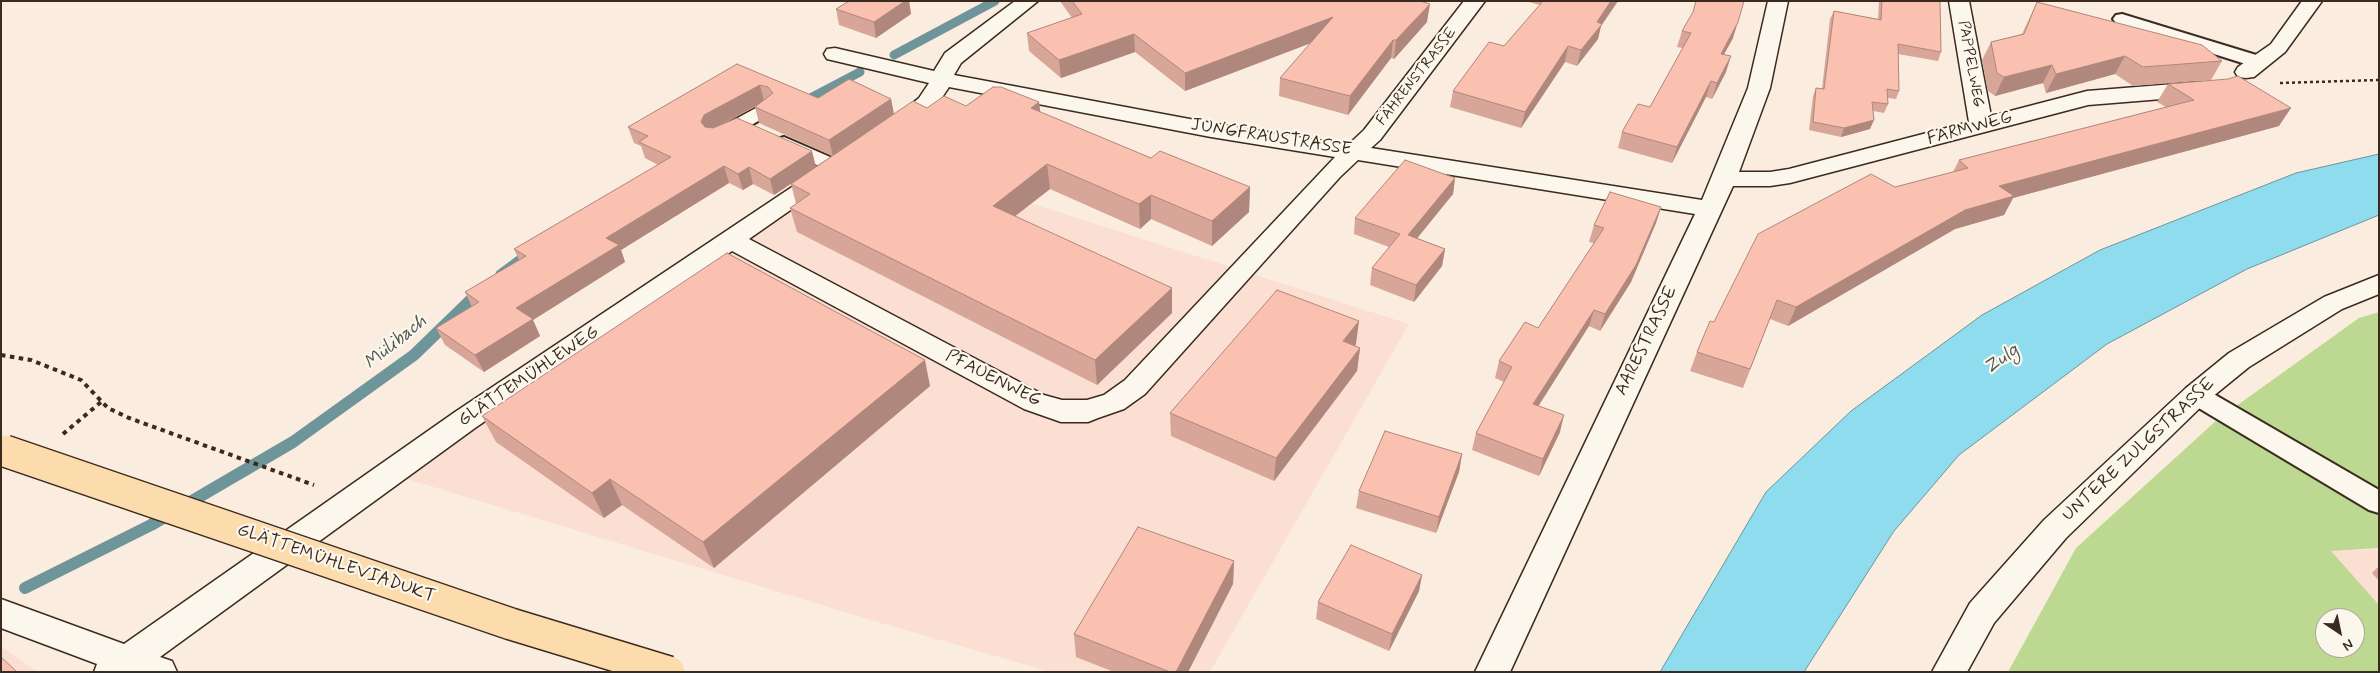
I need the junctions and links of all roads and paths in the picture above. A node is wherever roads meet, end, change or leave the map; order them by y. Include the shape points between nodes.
1 (1028, 1) edge
2 (1476, 1) edge
3 (1778, 1) edge
4 (1959, 1) edge
5 (2312, 1) edge
6 (2122, 19) dead end
7 (835, 54) dead end
8 (2252, 67) joint
9 (942, 79) junction
10 (2379, 80) edge
11 (2282, 84) dead end
12 (2217, 88) edge
13 (765, 110) edge
14 (1981, 126) junction
15 (748, 127) junction
16 (717, 137) edge
17 (1355, 151) junction
18 (837, 167) junction
19 (1724, 179) junction
20 (1710, 208) junction
21 (730, 239) junction
22 (2379, 284) edge
23 (1, 355) edge
24 (2196, 395) junction
25 (5, 451) dead end
26 (352, 500) junction
27 (2379, 503) edge
28 (5, 614) edge
29 (120, 665) edge
30 (160, 672) edge
31 (669, 672) edge
32 (1492, 672) edge
33 (1949, 672) edge

1 - 9 street, GLÄTTEMÜHLEWEG via 962,50 946,68
2 - 17 street, FÄHRENSTRASSE via 1372,135
3 - 19 street, AARESTRASSE via 1759,88
4 - 14 street, PAPPELWEG
5 - 8 street via 2278,48
6 - 8 lane
7 - 9 street, JUNGFRAUSTRASSE
9 - 17 street, JUNGFRAUSTRASSE via 1211,130
9 - 18 street, GLÄTTEMÜHLEWEG via 927,103
10 - 11 path
12 - 14 street, FARMWEG via 2088,98
13 - 15 lane
14 - 19 street, FARMWEG via 1780,178
15 - 16 lane
15 - 18 lane
17 - 20 street, JUNGFRAUSTRASSE
17 - 21 street, PFAUENWEG via 1332,172 1135,387 1114,402 1088,411 1061,411 1034,402
18 - 21 street, GLÄTTEMÜHLEWEG
19 - 20 street, AARESTRASSE
20 - 32 street, AARESTRASSE
21 - 26 street, GLÄTTEMÜHLEWEG
22 - 24 street, UNTERE ZULGSTRASSE via 2333,303 2239,360
23 - 26 path via 31,360 80,380 108,408 129,418
24 - 27 lane
24 - 33 street, UNTERE ZULGSTRASSE via 2055,529 1982,612
25 - 31 highway, GLÄTTEMÜHLEVIADUKT, bridge via 511,624
26 - 29 street, GLÄTTEMÜHLEWEG
28 - 29 street
29 - 30 street

